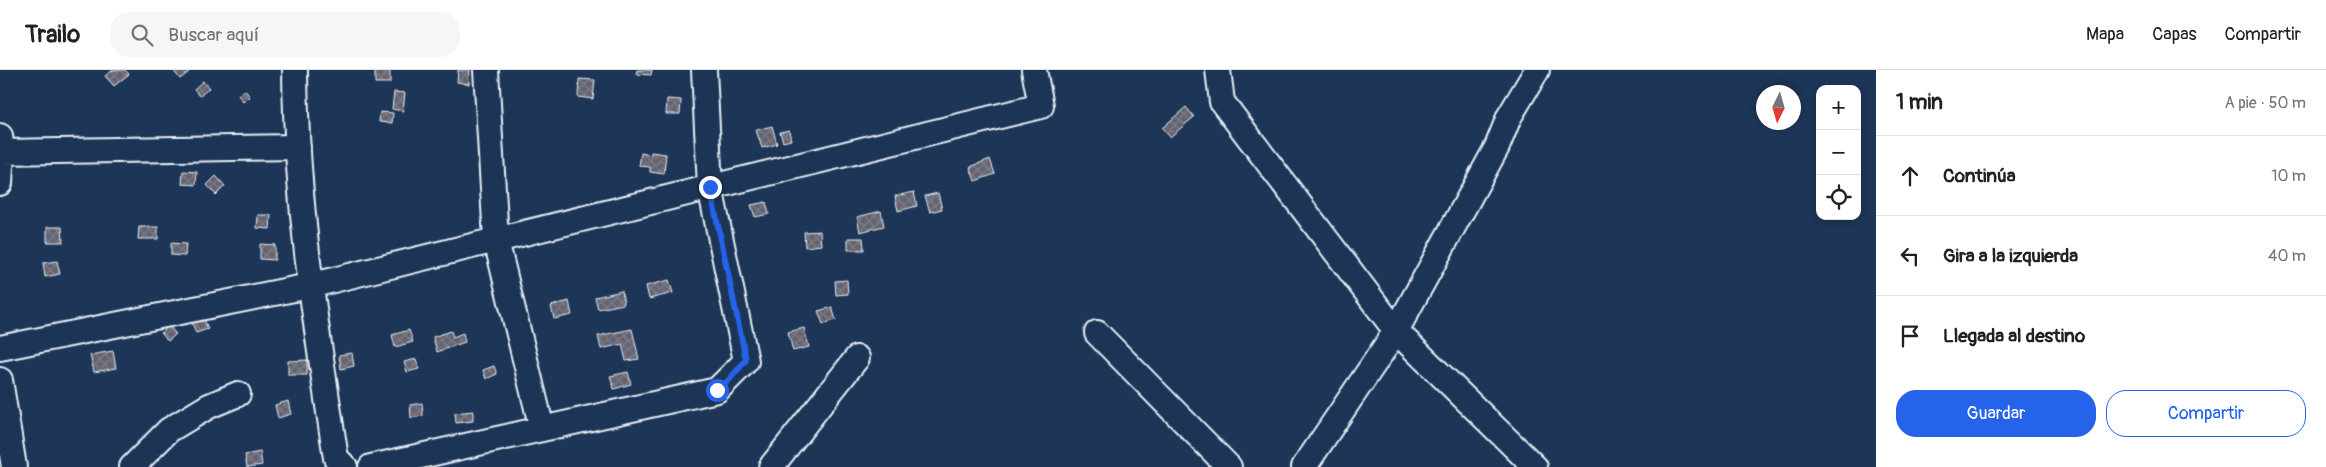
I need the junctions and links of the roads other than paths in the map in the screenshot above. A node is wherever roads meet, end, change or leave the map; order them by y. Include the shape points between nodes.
1 (295, 70) edge
2 (486, 70) edge
3 (704, 70) edge
4 (1034, 70) edge
5 (1218, 70) edge
6 (1537, 70) edge
7 (1, 144) edge
8 (298, 147) junction
9 (0, 183) edge
10 (710, 187) junction
11 (496, 240) junction
12 (309, 286) junction
13 (1396, 331) junction
14 (1097, 333) dead end
15 (0, 348) edge
16 (857, 358) dead end
17 (0, 380) edge
18 (238, 394) dead end
19 (542, 429) junction
20 (14, 467) edge
21 (132, 467) edge
22 (345, 467) edge
23 (371, 467) edge
24 (771, 467) edge
25 (1229, 467) edge
26 (1304, 467) edge
27 (1535, 467) edge

1 - 8 street
2 - 11 street
3 - 10 street
4 - 10 street via 1041,106
5 - 13 street via 1222,102
6 - 13 street
7 - 8 street
7 - 9 street
8 - 12 street
10 - 11 street
10 - 19 street via 746,360 717,390
11 - 12 street
11 - 19 street
12 - 15 street
12 - 22 street via 336,458
13 - 26 street
13 - 27 street
14 - 25 street
16 - 24 street
17 - 20 street
18 - 21 street via 209,406 169,430
19 - 23 street

